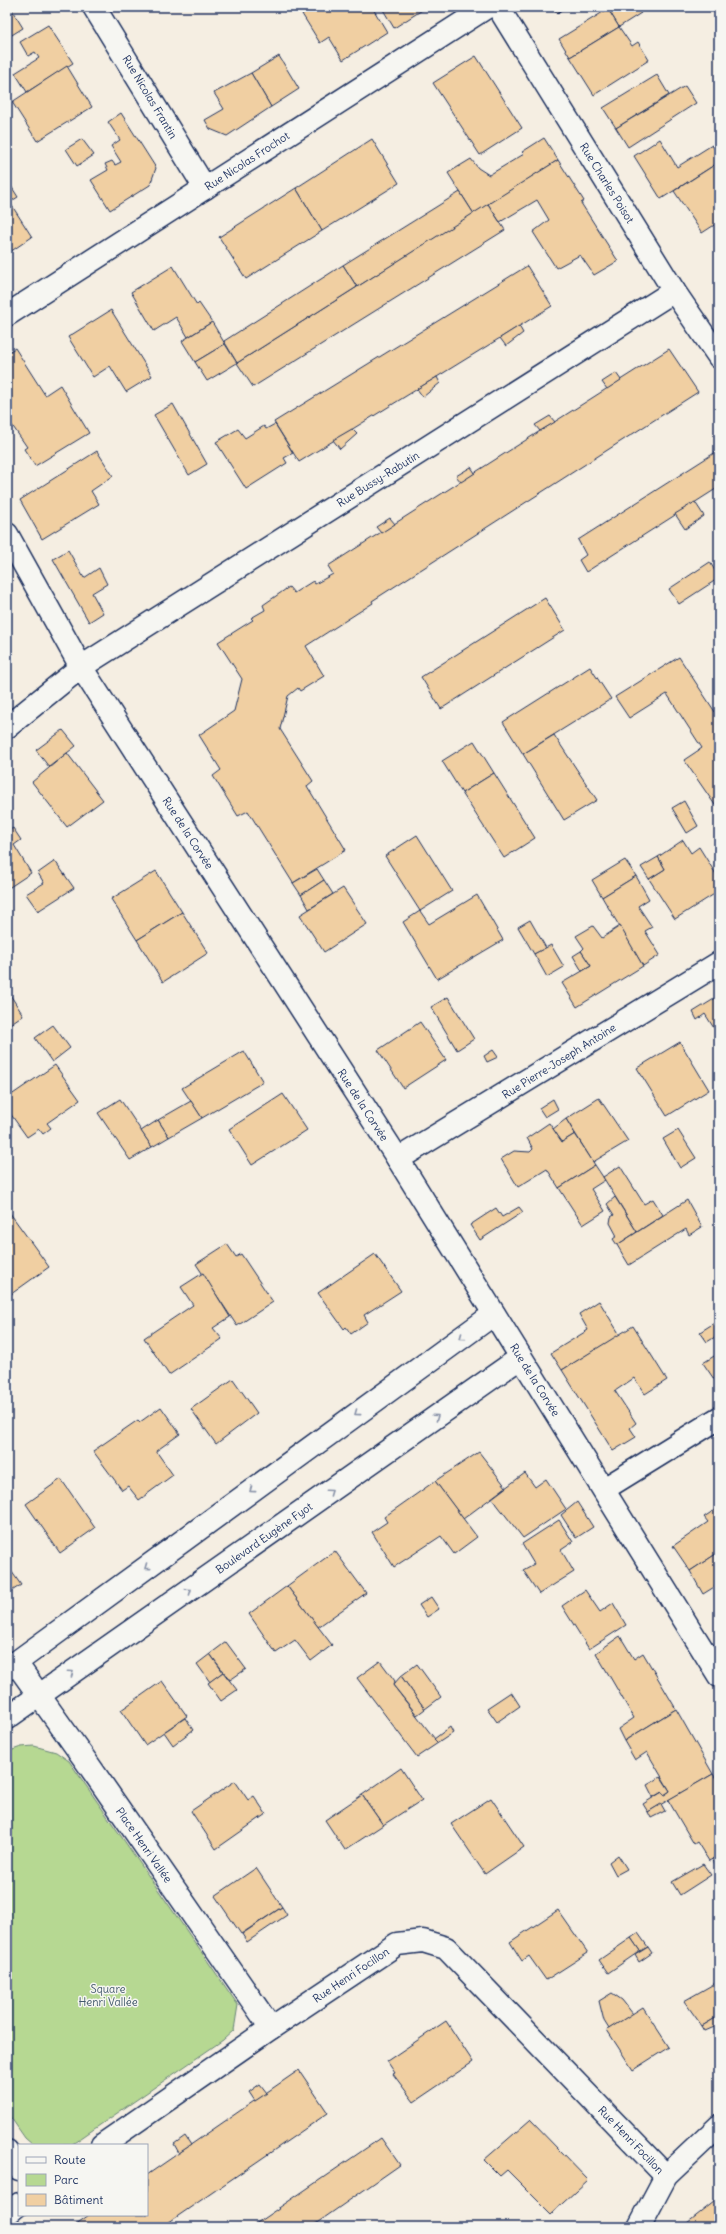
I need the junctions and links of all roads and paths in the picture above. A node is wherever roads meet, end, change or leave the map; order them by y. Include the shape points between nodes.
1 (94, 7) edge
2 (487, 7) edge
3 (498, 7) edge
4 (205, 188) junction
5 (674, 291) junction
6 (7, 315) edge
7 (719, 357) edge
8 (7, 534) edge
9 (81, 667) junction
10 (7, 727) edge
11 (719, 963) edge
12 (398, 1159) junction
13 (494, 1314) junction
14 (520, 1358) junction
15 (719, 1418) edge
16 (604, 1489) junction
17 (11, 1666) edge
18 (719, 1676) edge
19 (39, 1696) junction
20 (7, 1718) edge
21 (270, 2028) junction
22 (719, 2126) edge
23 (103, 2144) edge
24 (7, 2151) edge
25 (18, 2168) edge
26 (666, 2176) junction
27 (18, 2205) edge
28 (7, 2214) edge
29 (639, 2227) edge

1 - 4 street, Rue Nicolas Frantin
2 - 4 street, Rue Nicolas Frochot
3 - 5 street, Rue Charles Poisot
4 - 6 street, Rue Nicolas Frochot
5 - 7 street, Rue Charles Poisot
5 - 9 street, Rue Bussy-Rabutin
8 - 9 street, Rue de la Corvée
9 - 10 street, Rue Bussy-Rabutin
9 - 12 street, Rue de la Corvée
11 - 12 street, Rue Pierre-Joseph Antoine
12 - 13 street, Rue de la Corvée
13 - 14 street, Rue de la Corvée
13 -> 17 street
14 - 16 street, Rue de la Corvée
19 -> 14 street, Boulevard Eugène Fyot
15 - 16 street
16 - 18 street, Rue de la Corvée
17 - 19 street, Place Henri Vallée
19 - 20 street, Boulevard Eugène Fyot
19 - 21 street, Place Henri Vallée
21 - 23 street, Rue Henri Focillon
21 - 26 street, Rue Henri Focillon via 397,1944 423,1941 446,1948
22 - 26 street
24 - 25 street
26 - 29 street
27 - 28 street

